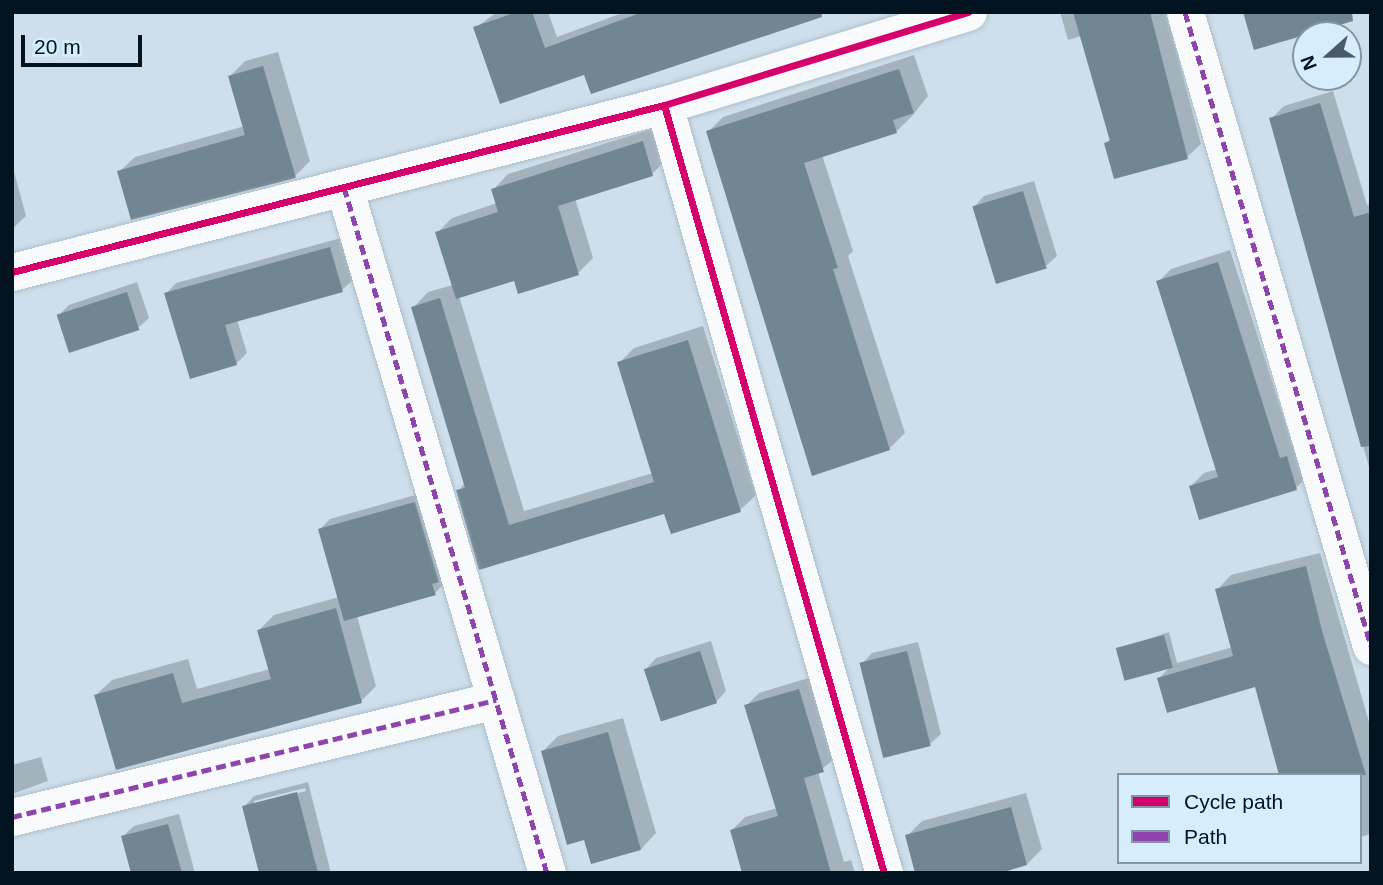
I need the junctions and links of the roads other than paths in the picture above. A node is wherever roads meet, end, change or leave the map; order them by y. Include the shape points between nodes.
1 (968, 12) edge
2 (1185, 12) edge
3 (664, 105) junction
4 (344, 187) junction
5 (12, 272) edge
6 (1371, 646) edge
7 (496, 701) junction
8 (12, 817) edge
9 (547, 873) edge
10 (884, 873) edge

1 - 3 street
2 - 6 street
3 - 4 street
3 - 10 street
4 - 5 street
4 - 7 street
7 - 8 street
7 - 9 street

